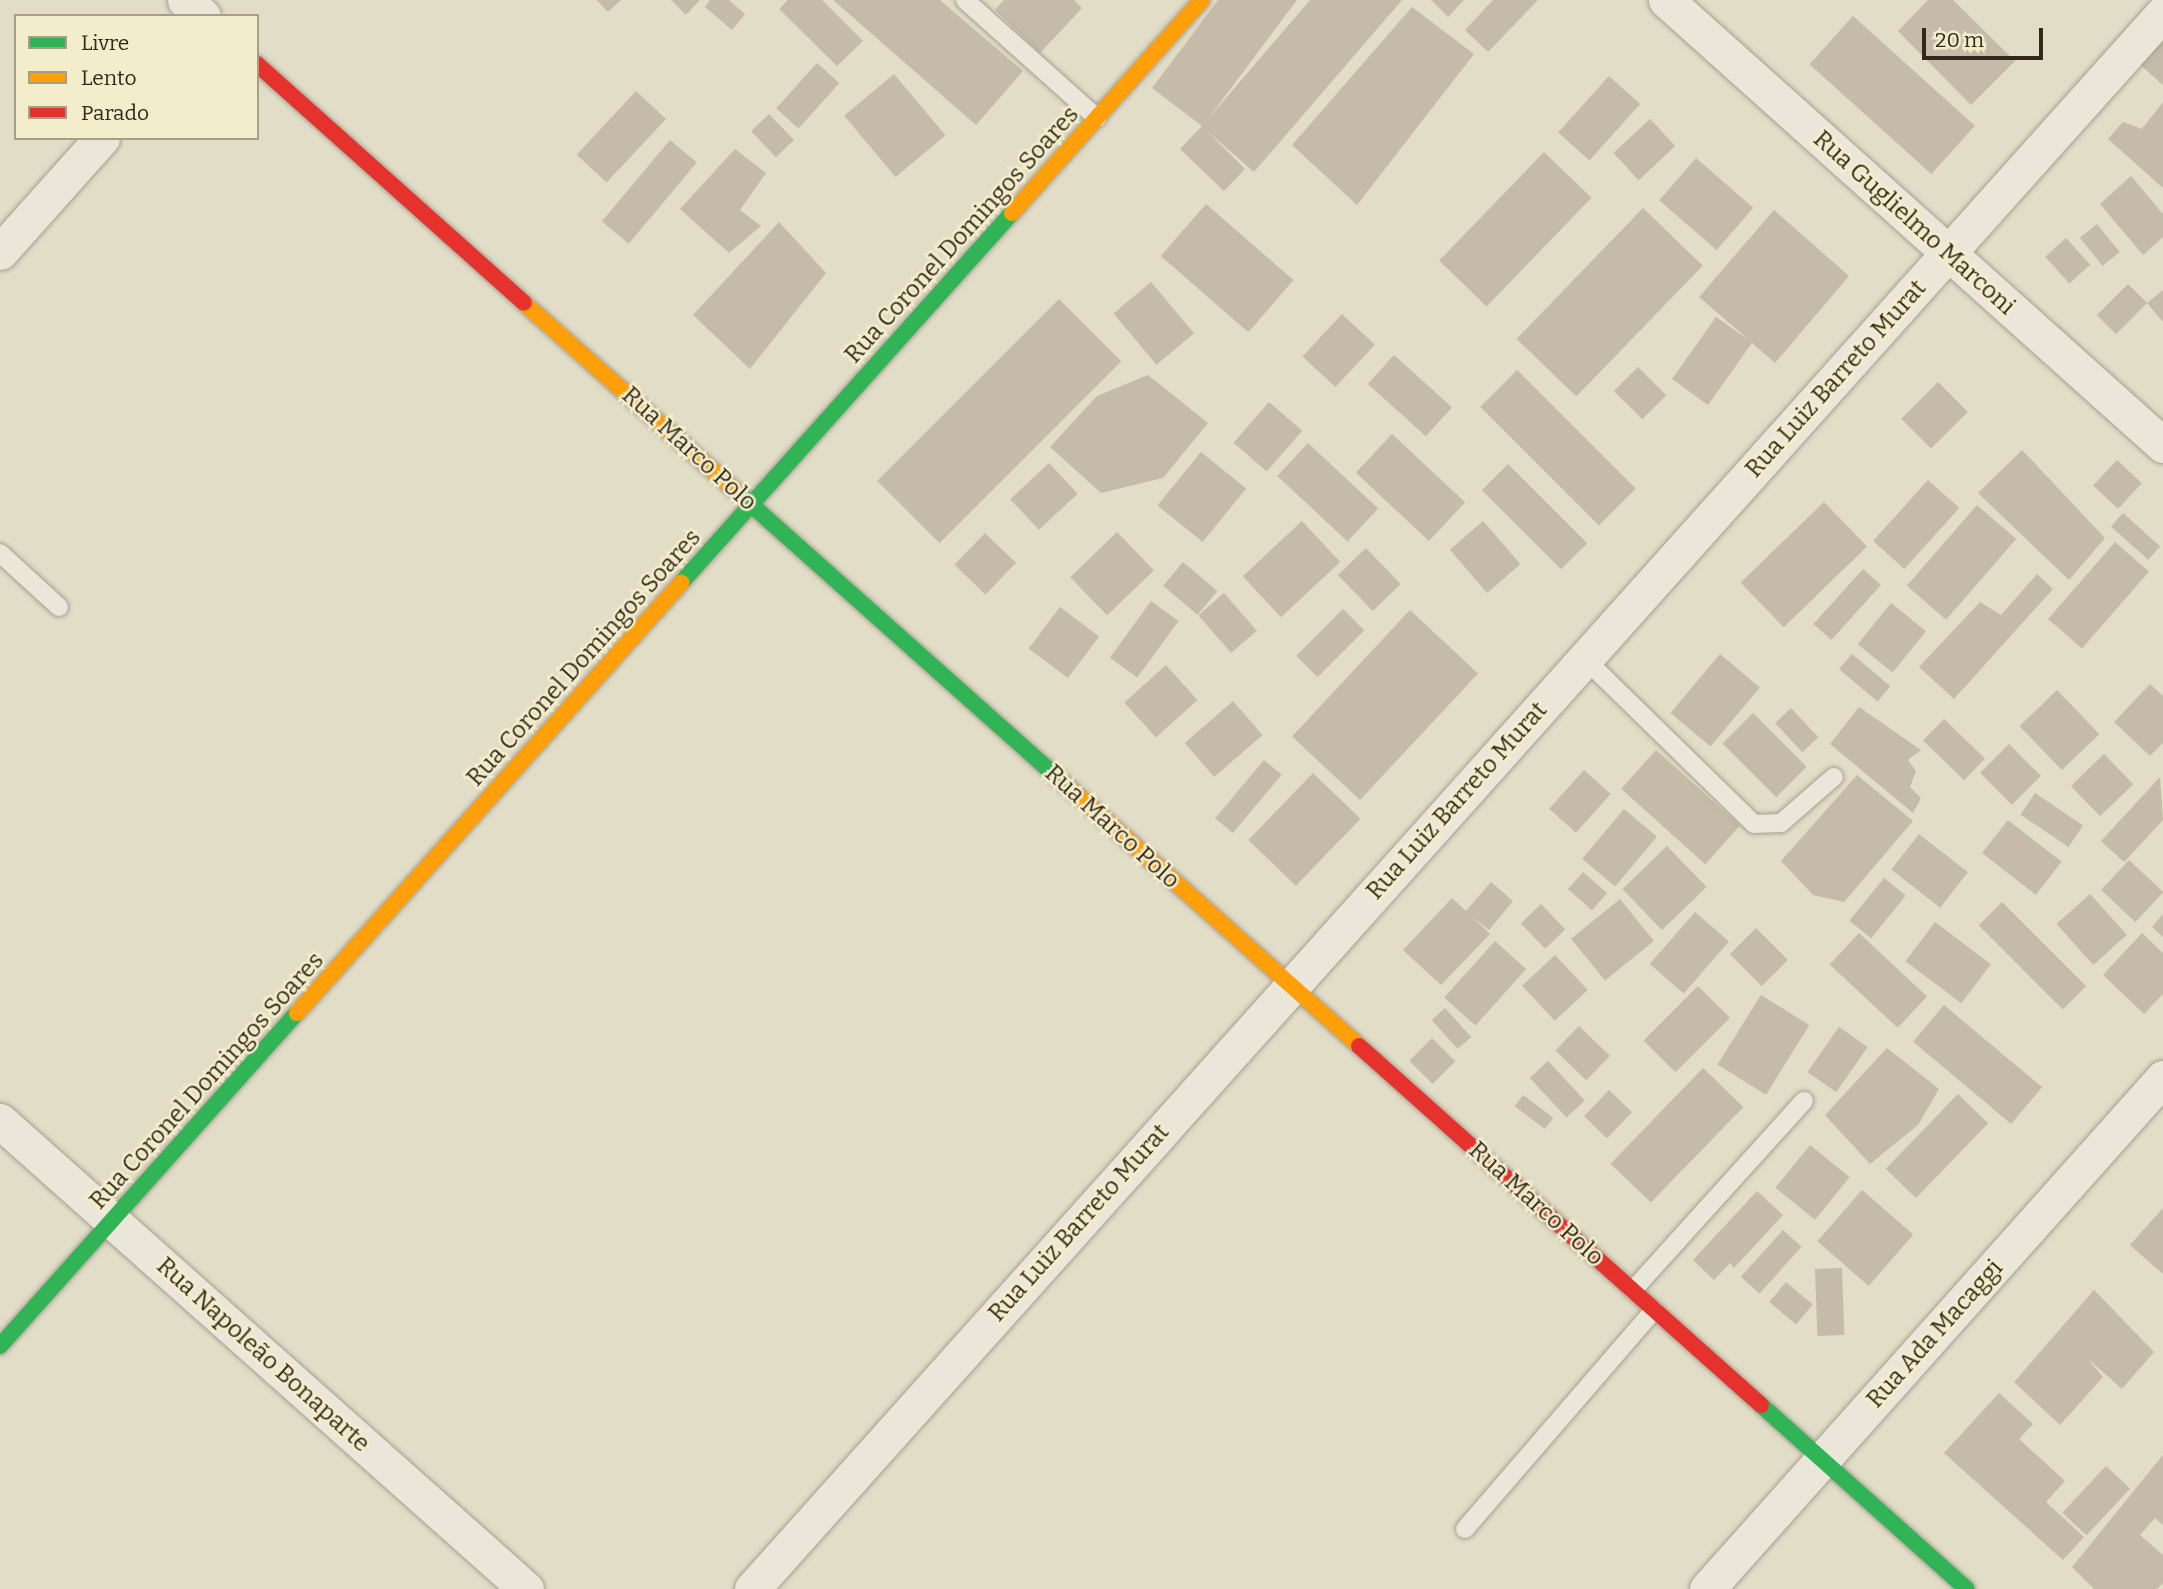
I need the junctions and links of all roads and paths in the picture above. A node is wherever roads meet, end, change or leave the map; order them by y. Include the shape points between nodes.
1 (185, 0) edge
2 (226, 0) edge
3 (965, 0) edge
4 (1202, 0) edge
5 (1666, 0) edge
6 (2163, 13) edge
7 (201, 14) edge
8 (214, 14) edge
9 (259, 66) edge
10 (1097, 118) junction
11 (100, 140) edge
12 (0, 252) edge
13 (1948, 253) junction
14 (2163, 445) edge
15 (752, 505) junction
16 (0, 553) edge
17 (59, 607) dead end
18 (1585, 659) junction
19 (1834, 777) dead end
20 (1292, 986) junction
21 (2163, 1078) edge
22 (1804, 1101) dead end
23 (0, 1121) edge
24 (112, 1221) junction
25 (1633, 1290) junction
26 (1654, 1310) junction
27 (0, 1346) edge
28 (1822, 1460) junction
29 (1465, 1529) dead end
30 (526, 1589) edge
31 (752, 1589) edge
32 (1707, 1589) edge
33 (1968, 1589) edge

1 - 7 street
2 - 8 street
3 - 10 lane
4 - 10 street, Rua Coronel Domingos Soares
5 - 13 street, Rua Guglielmo Marconi
6 - 13 street, Rua Luiz Barreto Murat
9 - 15 street, Rua Marco Polo
10 - 15 street, Rua Coronel Domingos Soares
11 - 12 street
13 - 14 street, Rua Guglielmo Marconi
13 - 18 street, Rua Luiz Barreto Murat
15 - 20 street, Rua Marco Polo
15 - 24 street, Rua Coronel Domingos Soares
16 - 17 lane
18 - 19 lane via 1754,824 1781,823
18 - 20 street, Rua Luiz Barreto Murat
20 - 25 street, Rua Marco Polo
20 - 31 street, Rua Luiz Barreto Murat
21 - 28 street, Rua Ada Macaggi
22 - 25 lane
23 - 24 street, Rua Napoleão Bonaparte
24 - 27 street, Rua Coronel Domingos Soares
24 - 30 street, Rua Napoleão Bonaparte
25 - 26 street, Rua Marco Polo
26 - 28 street, Rua Marco Polo
26 - 29 lane
28 - 32 street, Rua Ada Macaggi
28 - 33 street, Rua Marco Polo

